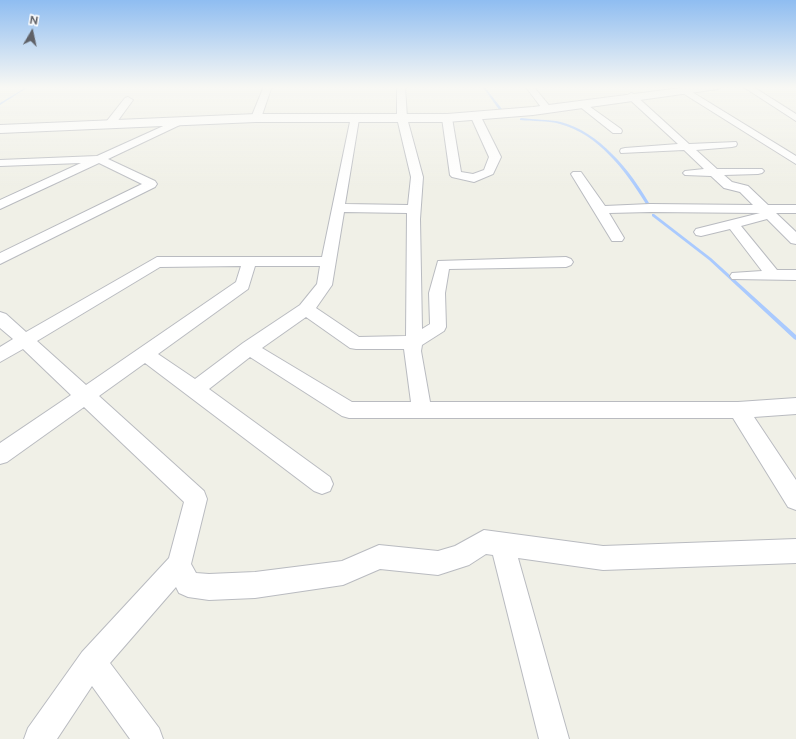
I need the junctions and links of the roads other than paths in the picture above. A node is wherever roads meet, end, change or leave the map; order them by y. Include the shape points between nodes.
1 (113, 120) edge
2 (194, 120) edge
3 (354, 120) edge
4 (403, 120) edge
5 (447, 120) edge
6 (478, 120) edge
7 (603, 120) edge
8 (661, 120) edge
9 (732, 120) edge
10 (181, 121) junction
11 (110, 124) junction
12 (0, 129) edge
13 (617, 131) dead end
14 (732, 144) dead end
15 (687, 147) junction
16 (625, 151) dead end
17 (98, 159) junction
18 (796, 161) edge
19 (0, 162) edge
20 (758, 171) dead end
21 (715, 172) junction
22 (689, 173) dead end
23 (577, 174) dead end
24 (0, 205) edge
25 (338, 208) junction
26 (414, 209) junction
27 (796, 209) edge
28 (601, 210) junction
29 (767, 211) junction
30 (733, 224) junction
31 (701, 232) dead end
32 (617, 238) dead end
33 (796, 240) edge
34 (0, 259) edge
35 (249, 262) junction
36 (328, 262) junction
37 (566, 262) dead end
38 (773, 275) junction
39 (796, 275) edge
40 (737, 276) dead end
41 (306, 309) junction
42 (0, 318) edge
43 (25, 340) junction
44 (414, 342) junction
45 (249, 348) junction
46 (145, 354) junction
47 (0, 355) edge
48 (195, 389) junction
49 (85, 395) junction
50 (796, 406) edge
51 (422, 410) junction
52 (738, 410) junction
53 (0, 455) edge
54 (322, 484) dead end
55 (796, 499) edge
56 (502, 544) junction
57 (796, 551) edge
58 (179, 565) junction
59 (92, 662) junction
60 (39, 739) edge
61 (148, 739) edge
62 (554, 739) edge

1 - 11 street
2 - 10 main road
3 - 25 street
4 - 26 street via 417,177
5 - 6 street via 456,174 474,178 489,172 495,157
7 - 13 street
8 - 15 street
9 - 18 street
10 - 11 main road
10 - 17 street
11 - 12 main road
14 - 15 street
15 - 16 street
15 - 21 street
17 - 19 street
17 - 24 street
17 - 34 street via 151,184
20 - 21 street
21 - 22 street
21 - 29 street via 728,185 744,189
23 - 28 street
25 - 26 street
25 - 36 street
26 - 44 street
27 - 29 street
28 - 29 street
28 - 32 street
29 - 30 street
29 - 33 street
30 - 31 street
30 - 38 street
35 - 36 street
35 - 43 street via 157,262
35 - 46 street via 243,284
36 - 41 street via 324,285
37 - 44 street via 443,264 437,293 438,327
38 - 39 street
38 - 40 street
41 - 44 street via 356,343
41 - 45 street
42 - 43 street
43 - 47 street
43 - 49 street
44 - 51 street via 412,351
45 - 48 street
45 - 51 street via 349,410
46 - 48 street
46 - 49 street
48 - 54 street
49 - 53 street
49 - 58 street via 196,499
50 - 52 street
51 - 52 street
52 - 55 street
56 - 57 street via 603,558
56 - 58 street via 484,542 460,556 438,563 379,557 343,573 255,585 209,587 188,584
56 - 62 street
58 - 59 street
59 - 60 street
59 - 61 street

